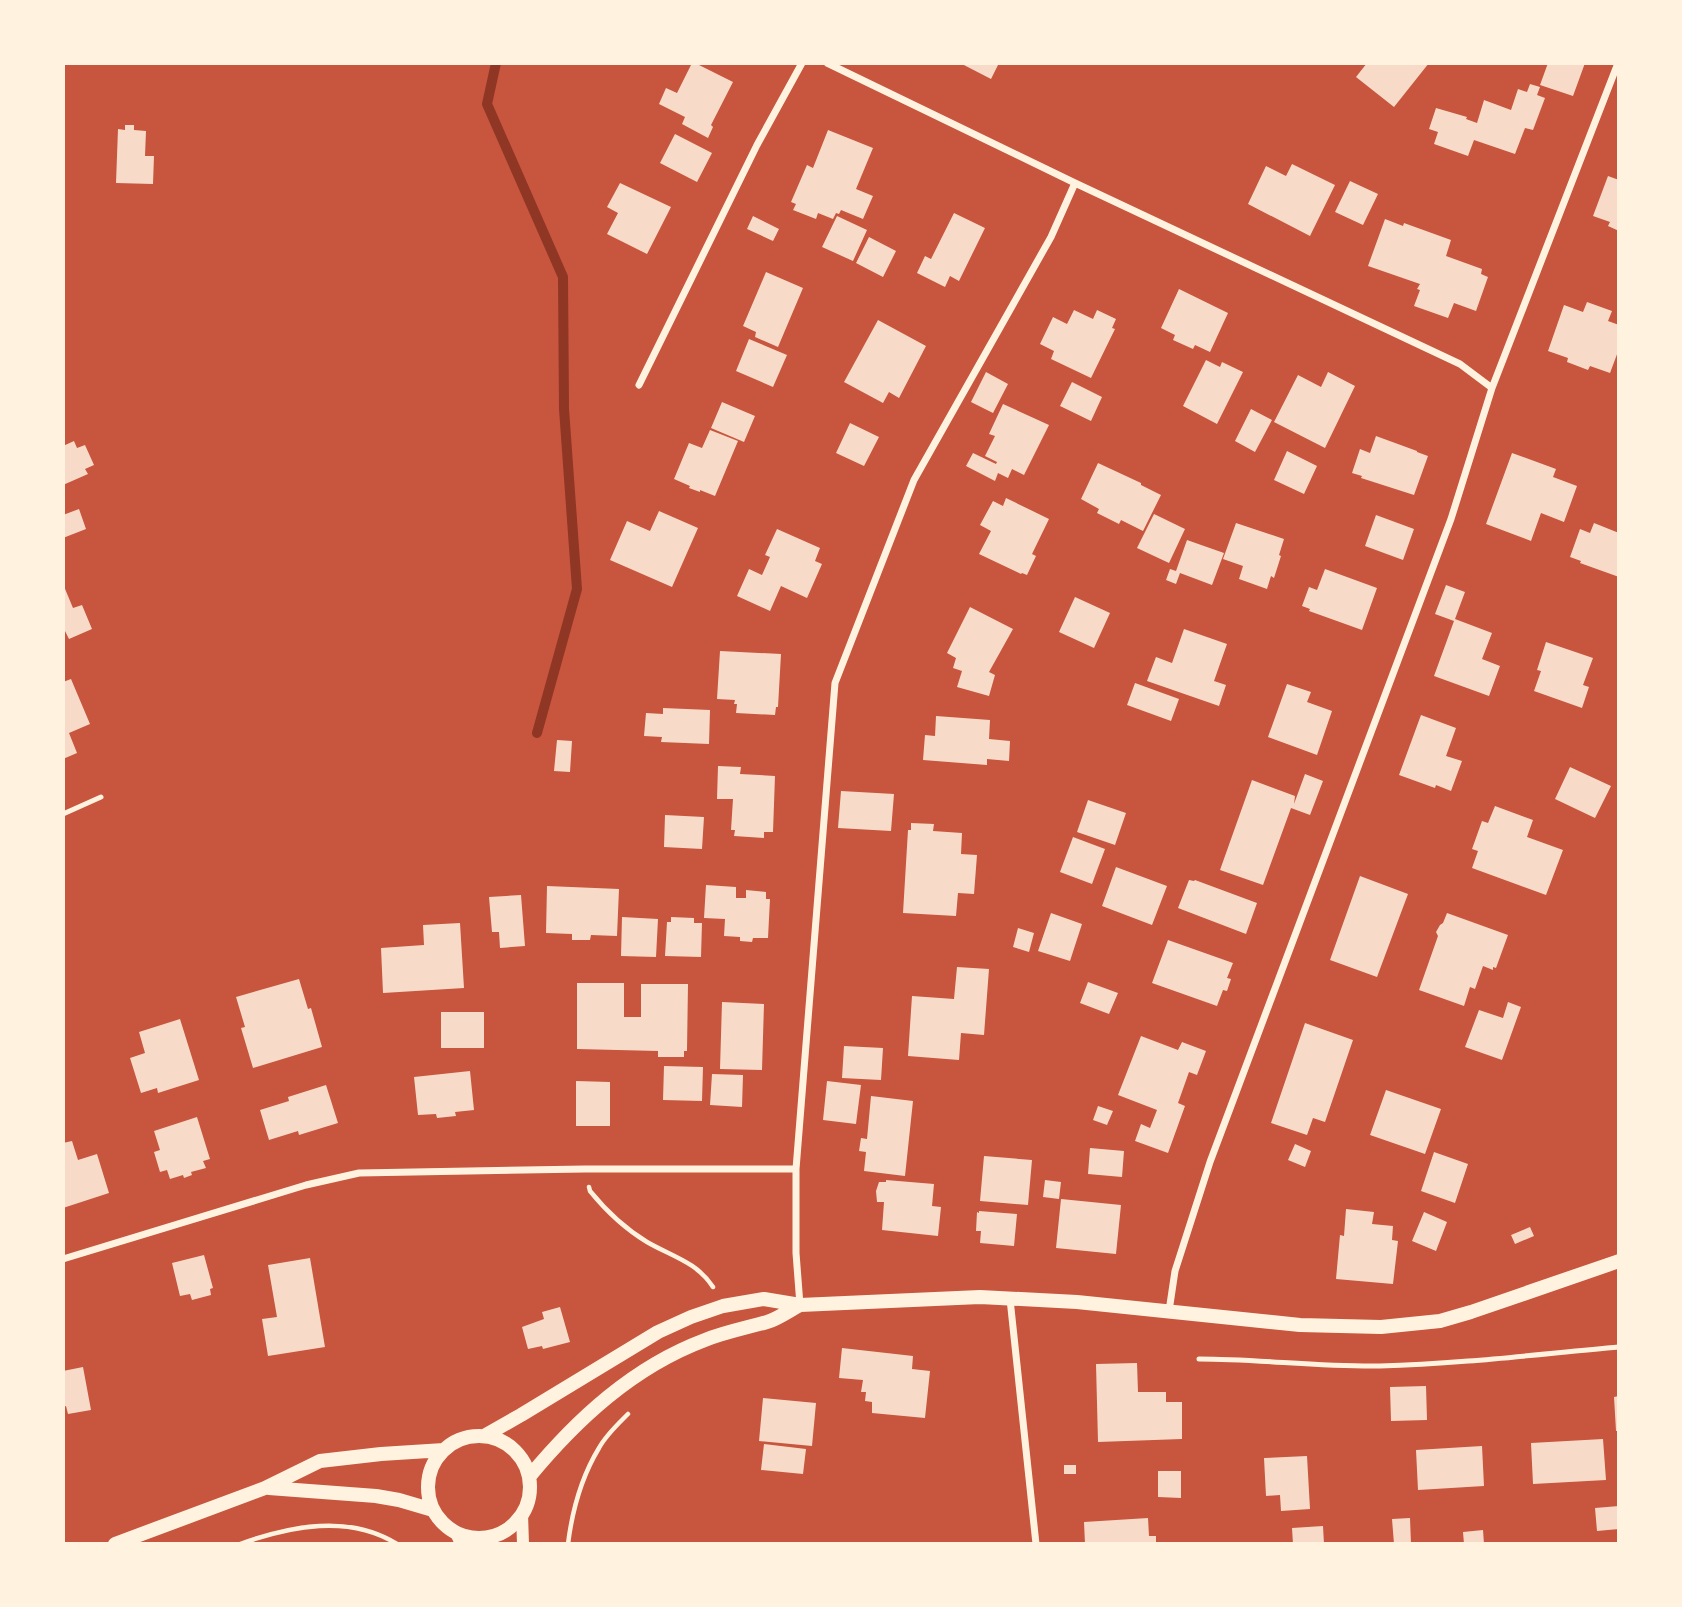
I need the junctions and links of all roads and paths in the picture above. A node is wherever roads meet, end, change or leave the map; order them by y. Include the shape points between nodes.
1 (802, 63) edge
2 (827, 63) edge
3 (1618, 63) edge
4 (1075, 183) junction
5 (639, 385) dead end
6 (1492, 388) junction
7 (102, 797) dead end
8 (63, 814) edge
9 (584, 1169) junction
10 (796, 1169) junction
11 (63, 1259) edge
12 (1619, 1261) edge
13 (1010, 1299) junction
14 (800, 1305) junction
15 (723, 1306) junction
16 (1170, 1311) junction
17 (1619, 1347) edge
18 (1199, 1359) dead end
19 (633, 1409) dead end
20 (484, 1436) junction
21 (444, 1450) junction
22 (529, 1477) junction
23 (265, 1488) junction
24 (433, 1510) junction
25 (522, 1514) junction
26 (459, 1538) edge
27 (115, 1544) edge
28 (240, 1544) edge
29 (397, 1544) edge
30 (523, 1544) edge
31 (569, 1544) edge
32 (1036, 1544) edge

1 - 5 street
2 - 4 street
3 - 6 street
4 - 6 street via 1460,364
4 - 10 street via 1051,237 914,480 835,683
6 - 16 street via 1451,519 1210,1162 1175,1272
7 - 8 lane
9 - 10 street
9 - 11 street via 359,1173
9 - 15 path via 590,1191 607,1212 629,1231 694,1266
10 - 14 street
12 - 16 main road via 1471,1312 1414,1324 1300,1325
13 - 14 main road
13 - 16 main road
13 - 32 street
14 - 15 main road via 764,1299
14 - 22 main road via 769,1322 703,1340 635,1376 576,1423
15 - 20 main road via 658,1332
17 - 18 lane via 1381,1366
19 - 31 path via 599,1448 574,1512
20 - 21 main road via 462,1438
20 - 22 main road via 513,1449
21 - 23 main road via 320,1461
21 - 24 main road via 430,1472
22 - 25 main road via 528,1503
23 - 24 main road via 376,1496
23 - 27 main road
24 - 26 main road
25 - 26 main road via 499,1534
25 - 30 street
28 - 29 path via 294,1528 332,1526 359,1528

